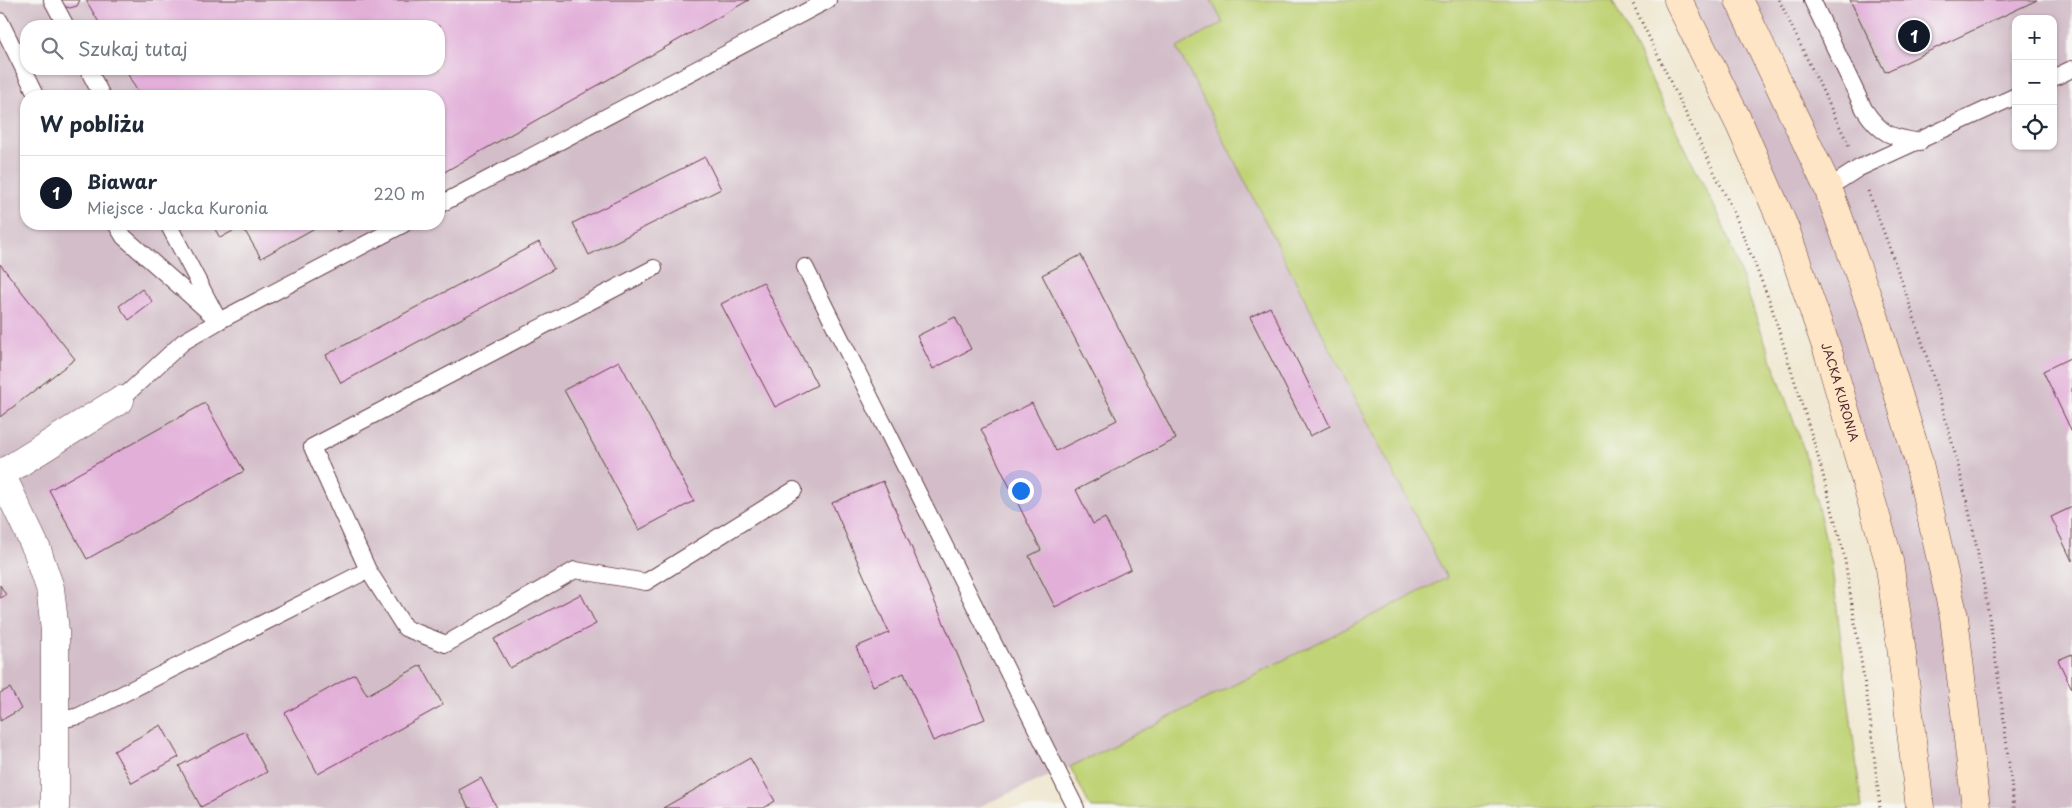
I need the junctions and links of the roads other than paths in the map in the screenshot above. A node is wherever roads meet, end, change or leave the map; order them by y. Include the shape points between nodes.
1 (52, 0) edge
2 (828, 0) edge
3 (1678, 0) edge
4 (1739, 0) edge
5 (1812, 0) edge
6 (63, 20) edge
7 (0, 21) edge
8 (20, 62) edge
9 (2072, 69) edge
10 (27, 75) edge
11 (91, 75) edge
12 (2057, 76) edge
13 (34, 90) edge
14 (99, 90) edge
15 (2012, 98) edge
16 (1920, 142) junction
17 (1828, 188) junction
18 (445, 202) edge
19 (120, 230) edge
20 (171, 230) edge
21 (392, 230) edge
22 (804, 266) dead end
23 (654, 268) dead end
24 (218, 321) junction
25 (120, 400) joint
26 (0, 475) edge
27 (794, 490) dead end
28 (368, 570) junction
29 (56, 721) junction
30 (55, 808) edge
31 (1076, 808) edge
32 (1920, 808) edge
33 (1976, 808) edge

1 - 6 lane
2 - 18 lane
3 - 32 main road, JACKA KURONIA via 1740,125 1786,231 1832,364 1889,562
4 - 17 main road
5 - 16 lane via 1874,124 1893,138
7 - 8 lane
9 - 12 lane
10 - 13 lane
11 - 14 lane
15 - 16 lane
16 - 17 lane via 1859,168
17 - 33 main road via 1874,315 1918,459 1954,617
19 - 24 lane
20 - 24 lane
21 - 24 lane
22 - 31 lane
23 - 28 lane via 312,447
24 - 25 lane via 183,342
25 - 26 street
26 - 29 street via 37,550 50,588 55,631
27 - 28 lane via 646,582 575,570 446,644 405,628
28 - 29 lane via 79,716
29 - 30 street

